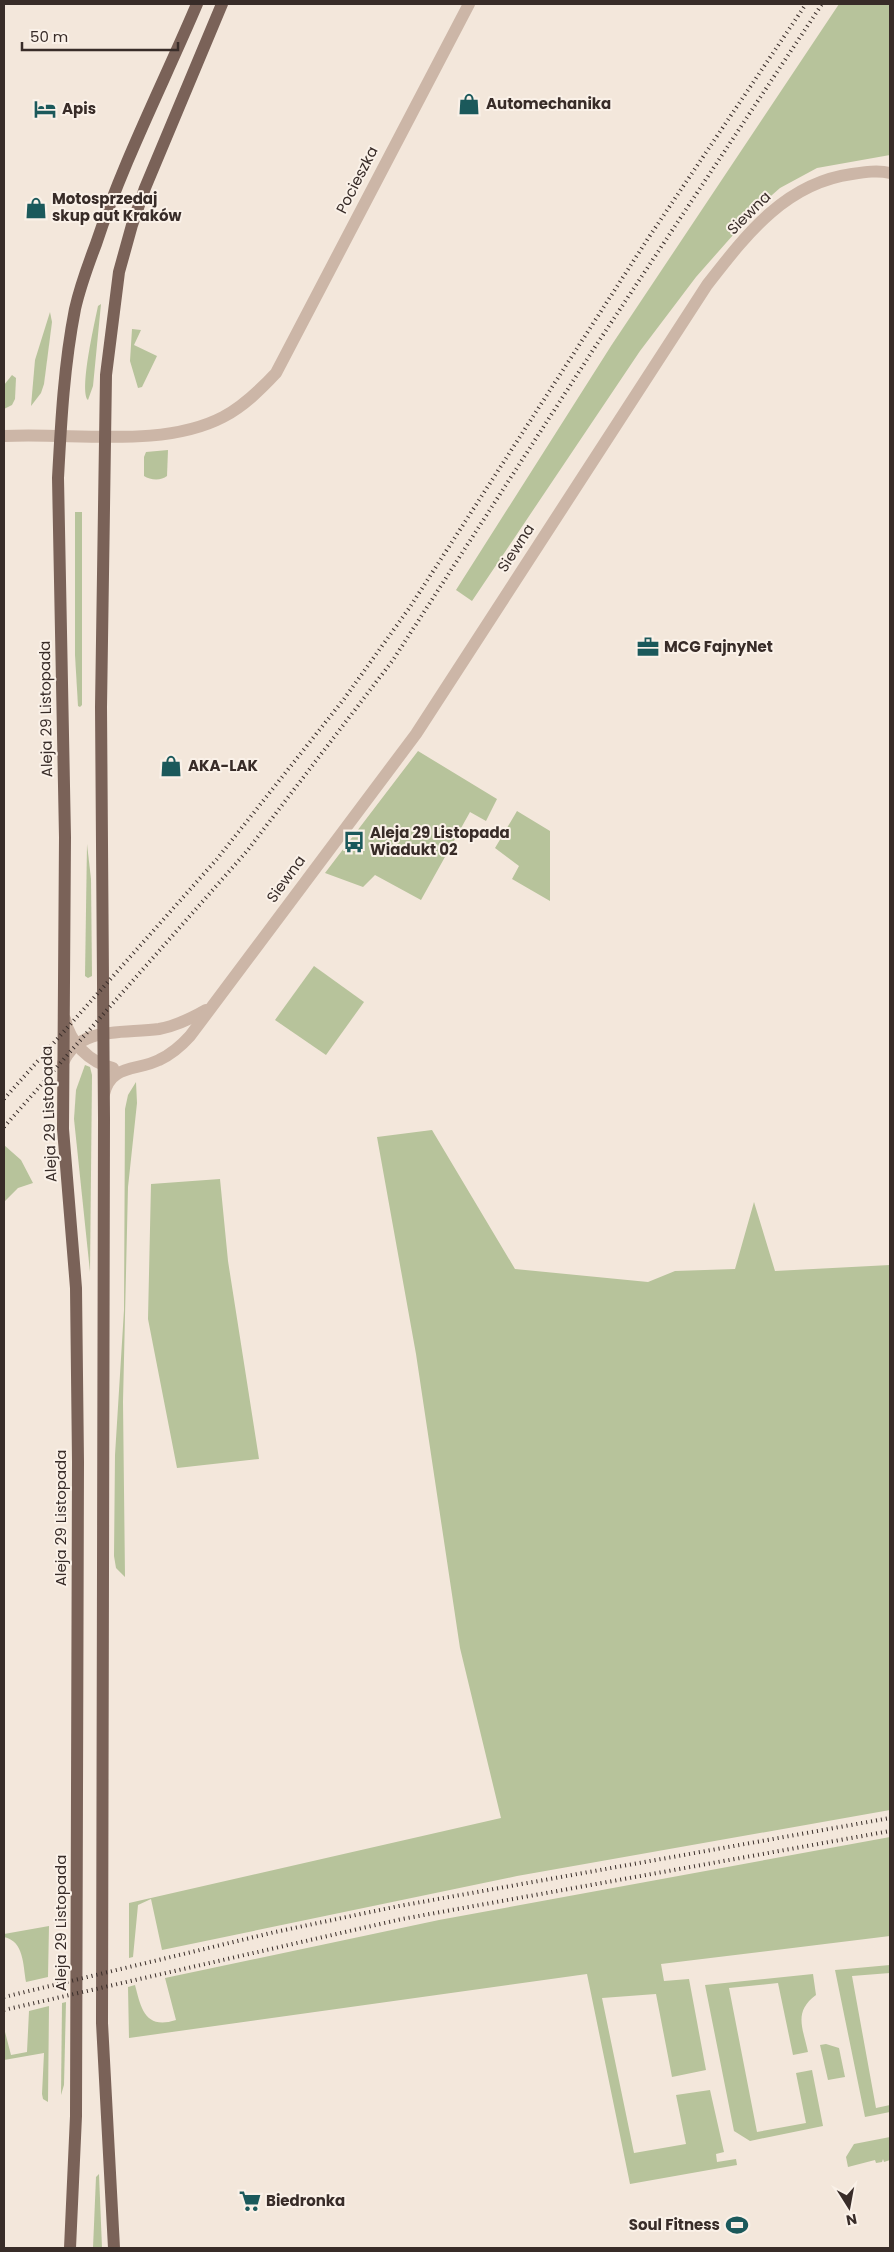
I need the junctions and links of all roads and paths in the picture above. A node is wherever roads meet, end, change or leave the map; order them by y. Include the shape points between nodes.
1 (197, 4) edge
2 (222, 4) edge
3 (468, 4) edge
4 (890, 172) edge
5 (60, 435) junction
6 (4, 436) edge
7 (104, 436) junction
8 (212, 1006) junction
9 (63, 1010) junction
10 (103, 1034) junction
11 (76, 1044) junction
12 (63, 1063) junction
13 (103, 1065) junction
14 (126, 1070) junction
15 (104, 1094) junction
16 (70, 2248) edge
17 (114, 2248) edge

1 - 5 main road, Aleja 29 Listopada via 124,166 85,275 75,308 68,352
2 - 7 main road via 145,188 129,235 119,272 107,351
3 - 7 street, Pocieszka via 276,373 244,403 211,422 164,435
4 - 8 street, Siewna via 842,175 802,188 768,214 739,244 647,377 416,734
5 - 6 street, Pocieszka
5 - 7 street, Pocieszka
5 - 9 main road, Aleja 29 Listopada via 58,478 65,837
7 - 10 main road via 100,706
8 - 10 street, Siewna via 168,1027
8 - 14 street, Siewna via 190,1036 172,1053 150,1064
9 - 11 street, Siewna via 67,1028
9 - 12 main road, Aleja 29 Listopada
10 - 11 street, Siewna
10 - 13 main road
11 - 12 street
11 - 13 street, Siewna
12 - 16 main road, Aleja 29 Listopada via 63,1130 76,1288 78,1462 76,2096
13 - 14 street, Siewna
13 - 15 main road
14 - 15 street, Siewna via 112,1077
15 - 17 main road via 102,2023

